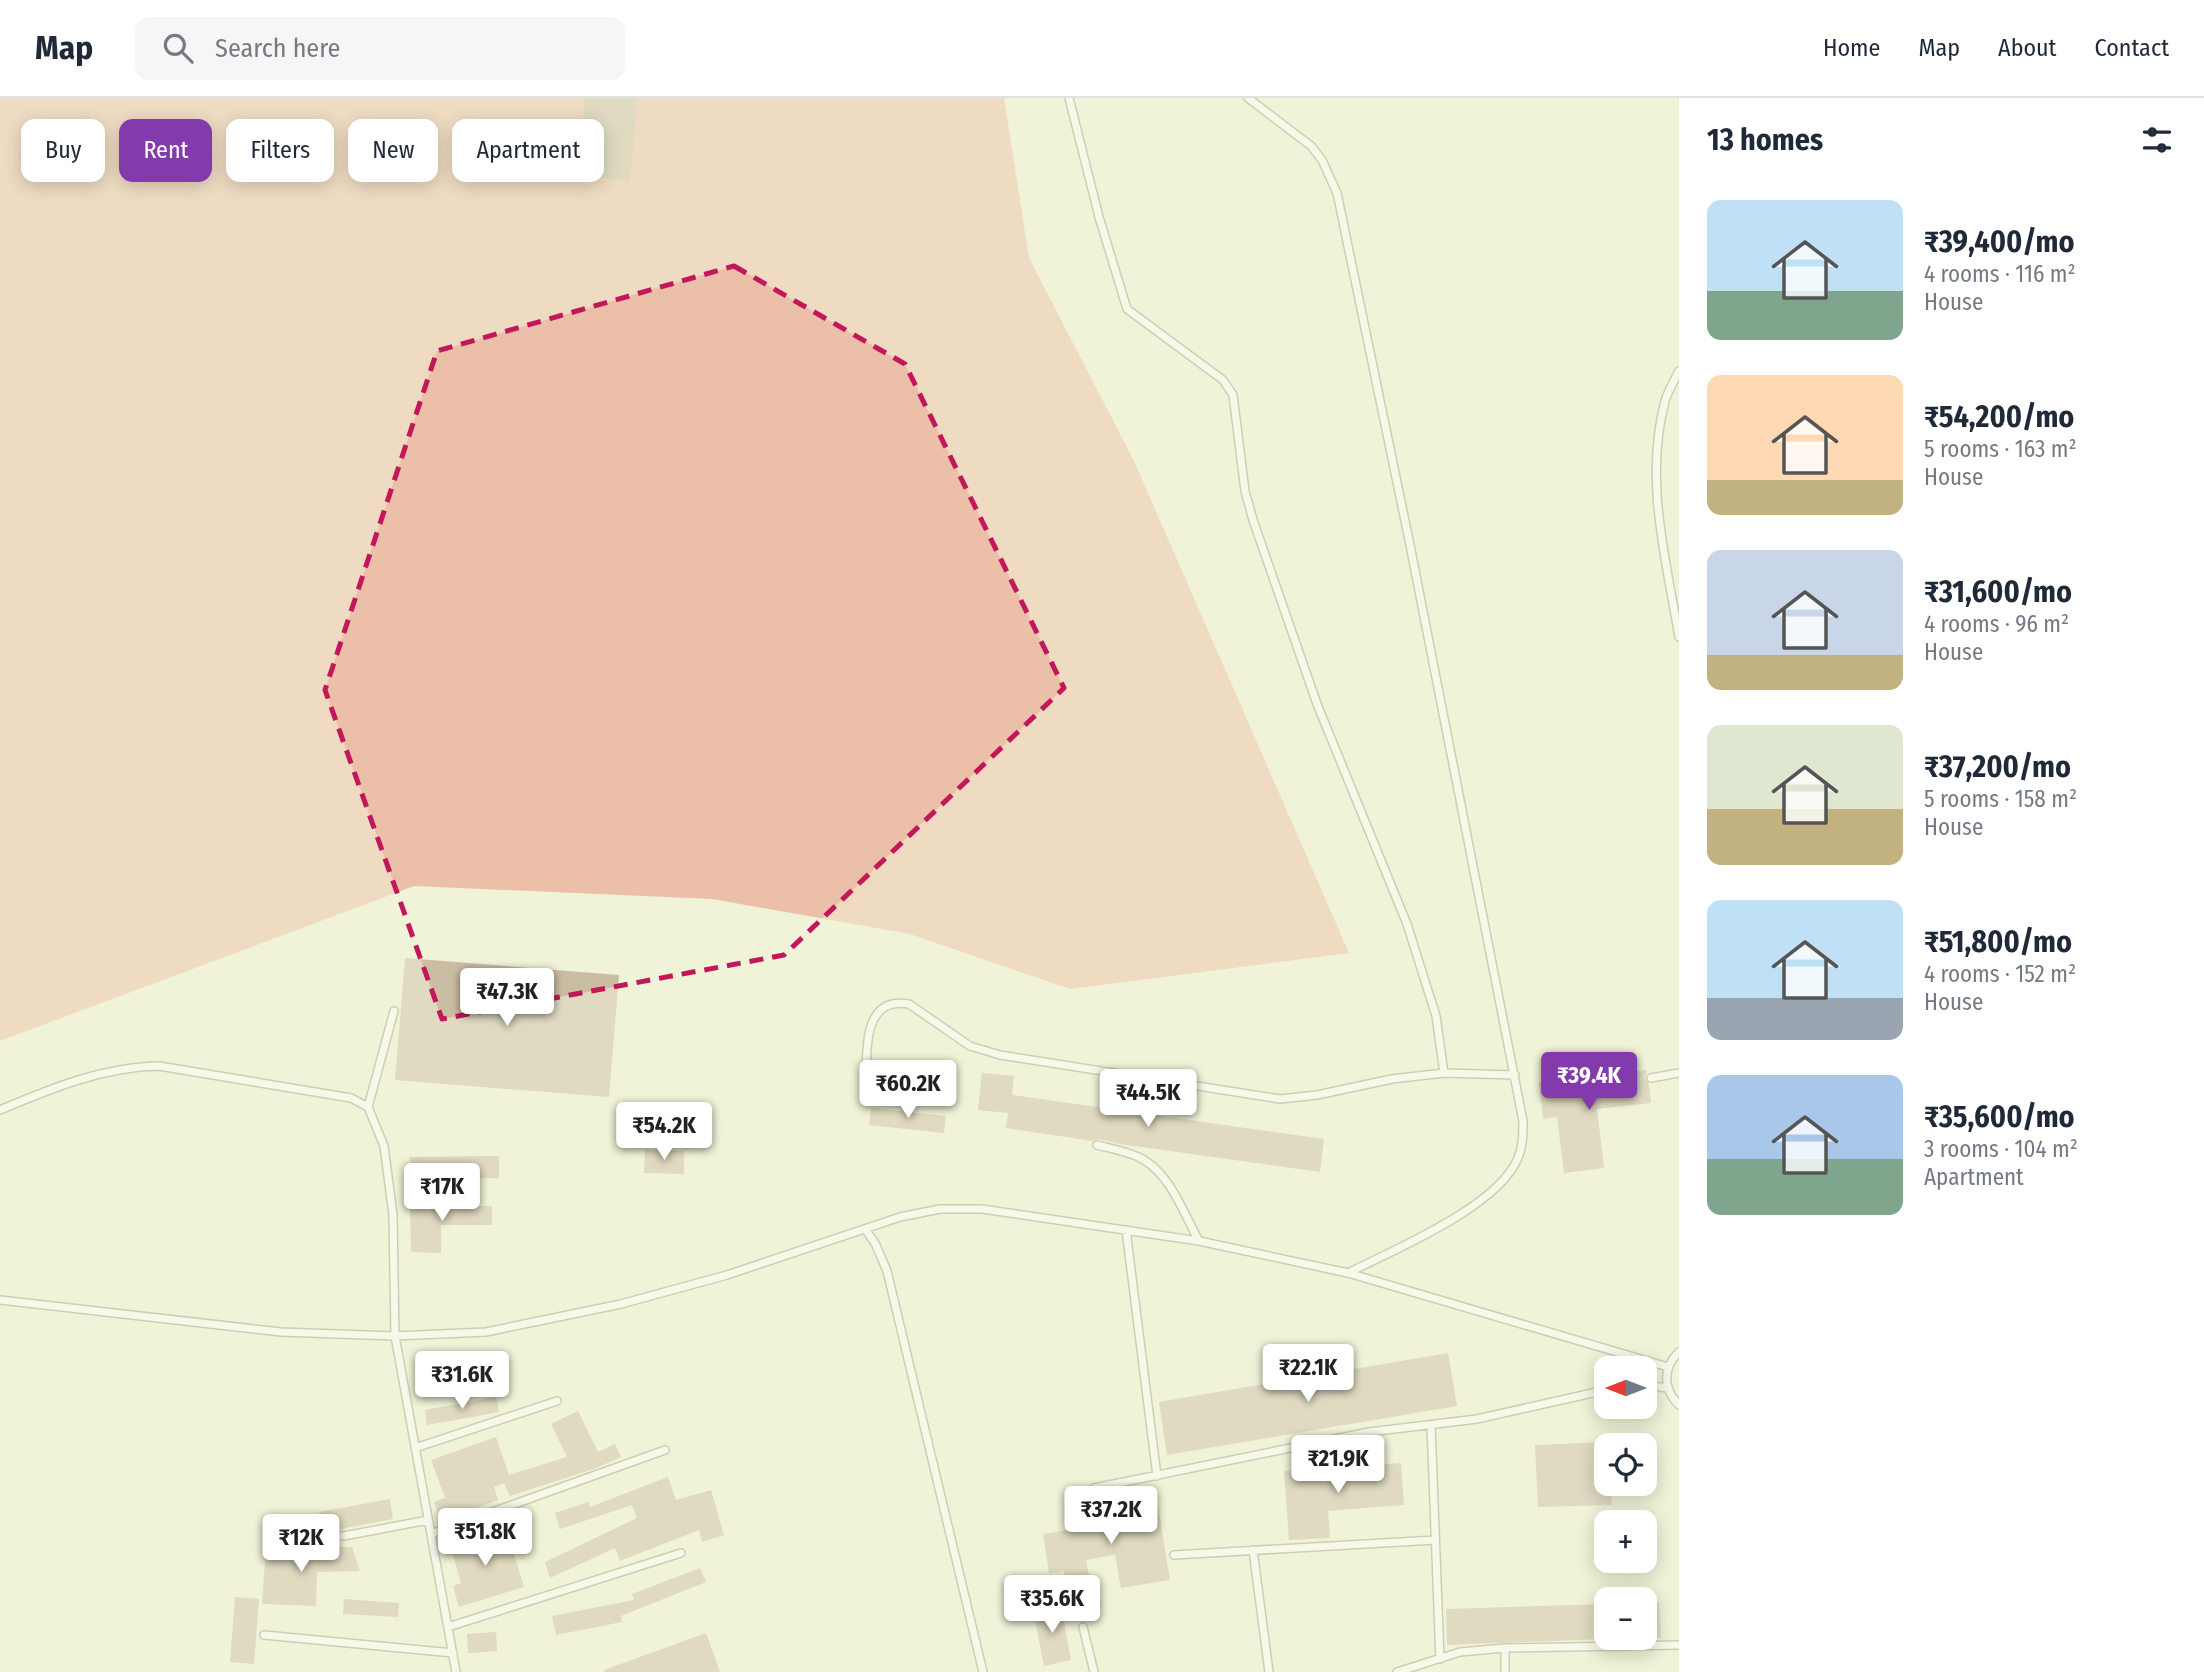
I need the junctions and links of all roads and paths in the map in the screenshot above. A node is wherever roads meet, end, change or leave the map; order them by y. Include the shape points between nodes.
1 (1069, 98) edge
2 (1248, 98) edge
3 (1679, 371) edge
4 (1679, 637) edge
5 (394, 1011) dead end
6 (1444, 1073) junction
7 (1679, 1073) edge
8 (1515, 1075) junction
9 (1651, 1078) dead end
10 (866, 1095) dead end
11 (368, 1107) junction
12 (0, 1110) edge
13 (1097, 1145) dead end
14 (866, 1229) junction
15 (1126, 1230) junction
16 (1199, 1241) junction
17 (1348, 1273) junction
18 (0, 1300) edge
19 (395, 1336) junction
20 (1679, 1352) edge
21 (1668, 1367) junction
22 (1657, 1387) edge
23 (1667, 1388) junction
24 (1594, 1393) edge
25 (557, 1401) dead end
26 (1679, 1405) edge
27 (1431, 1424) junction
28 (415, 1448) junction
29 (665, 1450) dead end
30 (1157, 1476) junction
31 (1094, 1488) dead end
32 (428, 1520) junction
33 (290, 1534) dead end
34 (431, 1534) junction
35 (1435, 1540) junction
36 (1253, 1550) junction
37 (681, 1553) dead end
38 (1174, 1555) dead end
39 (447, 1627) junction
40 (1083, 1627) dead end
41 (264, 1634) dead end
42 (1679, 1645) edge
43 (1505, 1648) junction
44 (453, 1653) junction
45 (1440, 1659) junction
46 (456, 1672) edge
47 (983, 1672) edge
48 (1094, 1672) edge
49 (1269, 1672) edge
50 (1397, 1672) edge
51 (1505, 1672) edge

1 - 6 lane via 1127,309 1223,380 1233,396 1252,520 1317,704 1407,925 1436,1016
2 - 8 lane via 1311,146 1337,193
3 - 4 lane via 1666,398 1657,441 1656,479
5 - 11 lane
6 - 8 lane
6 - 10 lane via 1299,1098 1261,1098 1000,1055 970,1046 909,1004 898,1002 885,1005 872,1019
7 - 9 lane
8 - 17 lane via 1522,1142 1509,1175 1461,1214
11 - 12 lane via 351,1098 159,1066 84,1077
11 - 19 lane via 384,1146 394,1215
13 - 16 lane via 1143,1158 1155,1168
14 - 15 lane via 940,1209 982,1209
14 - 19 lane via 621,1304 509,1329
14 - 47 lane via 887,1271
15 - 16 lane
15 - 30 lane
16 - 17 lane
17 - 21 lane
18 - 19 lane via 281,1332
19 - 28 lane
20 - 21 lane
21 - 23 lane
22 - 23 lane
23 - 26 lane
24 - 27 lane via 1477,1419
25 - 28 lane
27 - 30 lane via 1369,1432
27 - 35 lane
28 - 32 lane
29 - 34 lane
30 - 31 lane
32 - 33 lane via 344,1536
32 - 34 lane
34 - 39 lane
35 - 36 lane
35 - 45 lane
36 - 38 lane
36 - 49 lane
37 - 39 lane
39 - 44 lane
40 - 48 lane
41 - 44 lane
42 - 43 lane
43 - 45 lane via 1460,1652
43 - 51 lane
44 - 46 lane
45 - 50 lane

